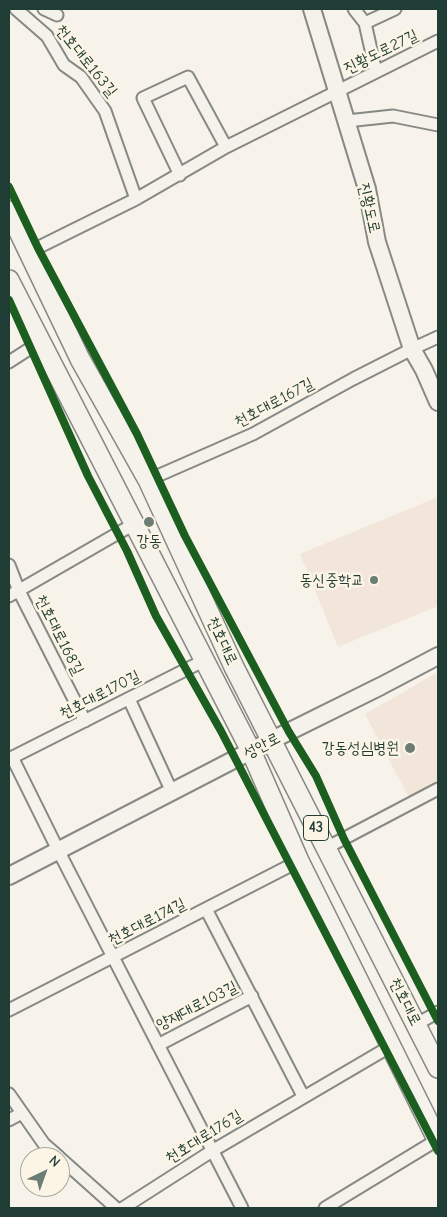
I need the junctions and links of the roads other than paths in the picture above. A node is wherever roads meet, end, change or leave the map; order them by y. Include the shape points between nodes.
1 (16, 9) edge
2 (44, 9) edge
3 (312, 9) edge
4 (354, 9) edge
5 (394, 9) edge
6 (57, 15) dead end
7 (365, 23) junction
8 (438, 41) edge
9 (376, 72) junction
10 (337, 91) junction
11 (347, 121) junction
12 (438, 125) edge
13 (226, 148) junction
14 (180, 174) junction
15 (136, 199) junction
16 (9, 211) edge
17 (28, 252) junction
18 (9, 280) edge
19 (438, 337) edge
20 (40, 342) junction
21 (412, 349) junction
22 (9, 362) edge
23 (438, 402) edge
24 (148, 480) junction
25 (134, 524) junction
26 (9, 566) edge
27 (14, 593) edge
28 (438, 656) edge
29 (205, 660) junction
30 (129, 699) junction
31 (85, 721) junction
32 (272, 740) junction
33 (251, 751) junction
34 (10, 758) edge
35 (172, 792) junction
36 (437, 794) edge
37 (326, 848) junction
38 (58, 850) junction
39 (299, 862) junction
40 (9, 876) edge
41 (206, 909) junction
42 (113, 958) junction
43 (252, 996) junction
44 (9, 1010) edge
45 (438, 1012) edge
46 (417, 1024) junction
47 (158, 1045) junction
48 (391, 1046) junction
49 (438, 1068) edge
50 (9, 1094) edge
51 (304, 1096) junction
52 (22, 1113) junction
53 (9, 1120) edge
54 (438, 1141) edge
55 (47, 1147) edge
56 (212, 1151) junction
57 (70, 1168) edge
58 (115, 1208) edge
59 (242, 1208) edge
60 (326, 1208) edge

1 - 15 street, 천호대로163길 via 47,36 64,65 80,77 105,111
2 - 6 street
3 - 10 street, 진황도로
4 - 7 street
5 - 7 street
7 - 9 street
8 - 9 street, 진황도로27길
9 - 10 street, 진황도로27길
10 - 11 street, 진황도로
10 - 13 street
11 - 12 street via 393,116
11 - 21 street, 진황도로 via 367,189 377,242
13 - 14 street
13 - 14 street, 천호대로163길 via 188,76 143,98
14 - 15 street
15 - 17 street
16 - 17 main road, 천호대로 / 43
17 - 24 main road, 천호대로 / 43 via 80,358
18 - 20 main road, 천호대로
19 - 21 street, 천호대로167길
20 - 22 street
20 - 25 main road, 천호대로
21 - 23 street, 진황도로
21 - 24 street, 천호대로167길 via 253,434
24 - 32 main road, 천호대로 / 43 via 234,667
25 - 27 street, 천호대로168길
25 - 29 main road, 천호대로 / 43
26 - 27 street
27 - 31 street, 천호대로168길
28 - 32 street, 성안로
29 - 30 street, 천호대로170길
29 - 33 main road, 천호대로 / 43
30 - 31 street, 천호대로170길
30 - 35 street
31 - 34 street, 천호대로170길
32 - 33 street, 성안로
32 - 37 main road, 천호대로 / 43
33 - 35 street, 성안로
33 - 39 main road, 천호대로 / 43
34 - 38 street
35 - 38 street, 성안로
36 - 37 street
37 - 46 main road, 천호대로 / 43
38 - 40 street, 성안로
38 - 42 street, 양재대로103길
39 - 41 street, 천호대로174길
39 - 48 main road, 천호대로 / 43
41 - 42 street, 천호대로174길
41 - 43 street
42 - 44 street, 천호대로174길
42 - 47 street, 양재대로103길
43 - 47 street, 양재대로103길
43 - 51 street
45 - 46 street
46 - 49 main road, 천호대로 / 43
47 - 56 street, 양재대로103길
48 - 51 street, 천호대로176길
48 - 54 main road, 천호대로 / 43
50 - 52 street
51 - 56 street, 천호대로176길
52 - 53 street
52 - 55 street
54 - 60 street, 천호대로
56 - 58 street, 천호대로176길
56 - 59 street, 양재대로103길
57 - 58 street

